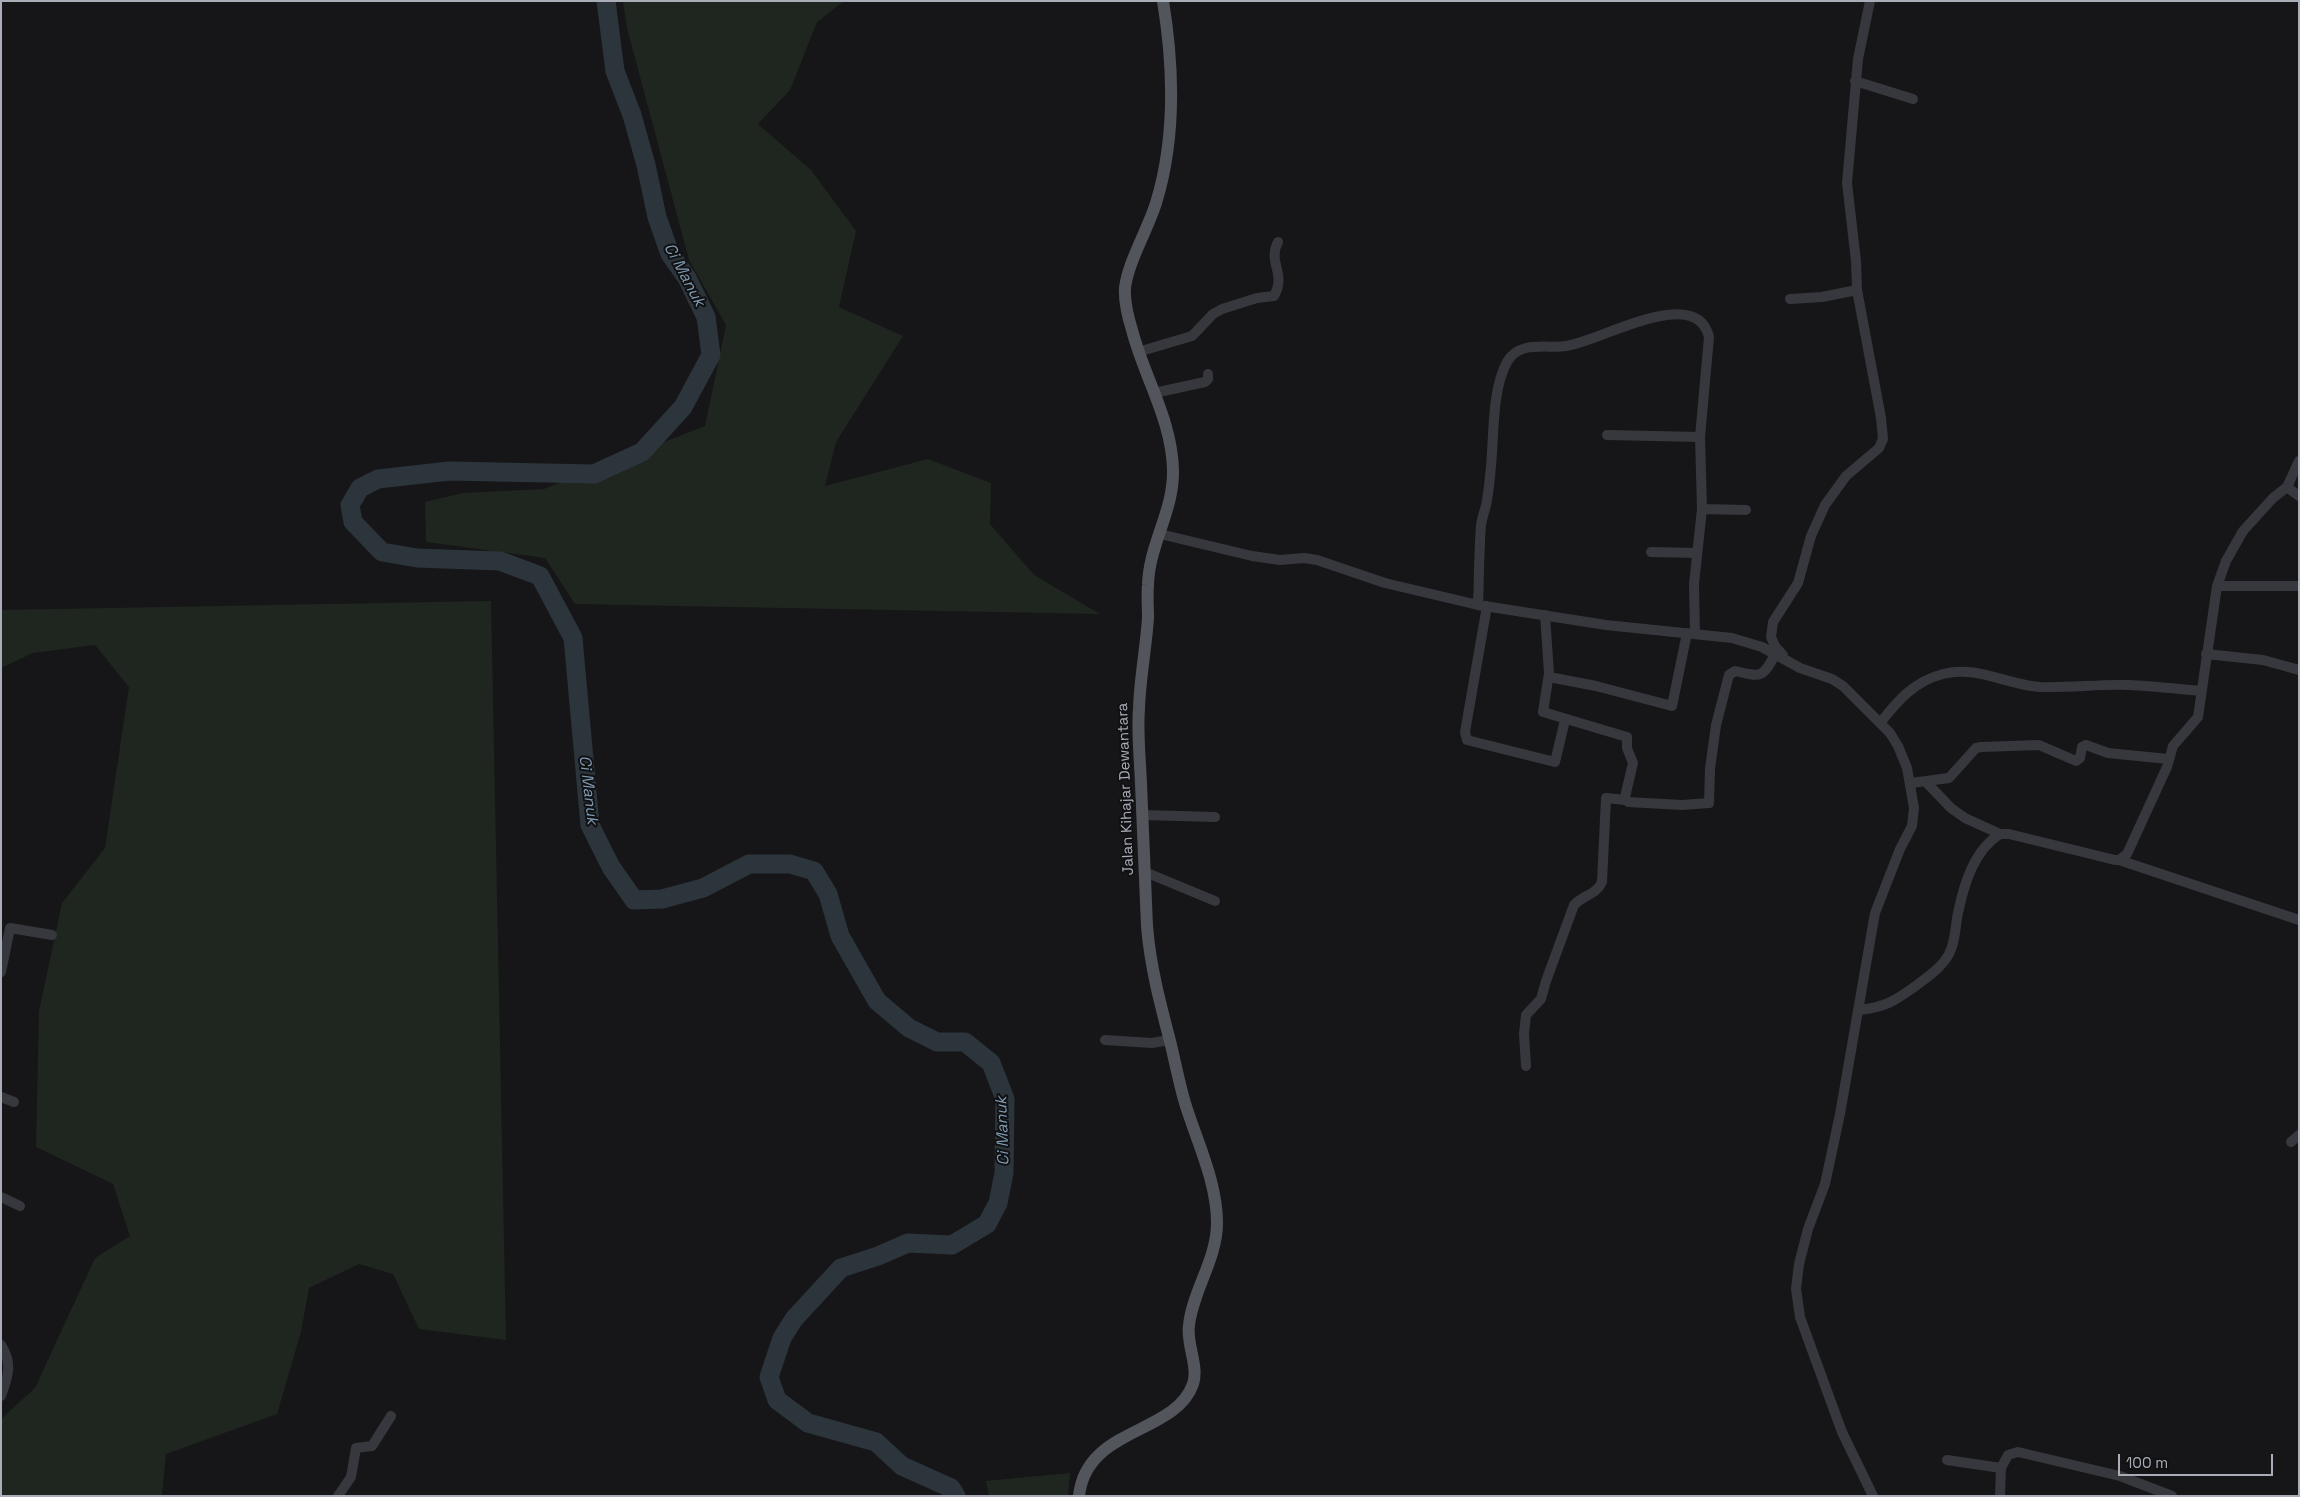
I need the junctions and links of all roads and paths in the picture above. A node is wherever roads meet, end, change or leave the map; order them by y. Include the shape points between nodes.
1 (1163, 1) edge
2 (1870, 1) edge
3 (1855, 81) junction
4 (1913, 99) dead end
5 (1278, 242) dead end
6 (1858, 290) junction
7 (1790, 299) dead end
8 (1138, 352) junction
9 (1208, 374) dead end
10 (1154, 393) junction
11 (1607, 435) dead end
12 (1700, 437) junction
13 (2299, 462) edge
14 (2287, 487) junction
15 (2299, 496) edge
16 (1702, 509) junction
17 (1746, 510) dead end
18 (1160, 534) junction
19 (1651, 552) dead end
20 (1697, 553) junction
21 (2217, 586) junction
22 (2299, 586) edge
23 (1482, 606) junction
24 (1545, 615) junction
25 (1691, 634) junction
26 (1775, 654) junction
27 (2206, 654) junction
28 (1800, 668) junction
29 (2299, 670) edge
30 (1549, 677) junction
31 (2201, 691) junction
32 (1565, 720) junction
33 (1881, 722) junction
34 (2168, 759) junction
35 (1926, 782) junction
36 (1911, 783) junction
37 (1625, 800) junction
38 (1142, 814) junction
39 (1215, 817) dead end
40 (2000, 834) junction
41 (2119, 860) junction
42 (1145, 872) junction
43 (1215, 901) dead end
44 (2299, 920) edge
45 (52, 935) dead end
46 (1, 972) edge
47 (1859, 1010) junction
48 (1105, 1040) dead end
49 (1169, 1040) junction
50 (1526, 1066) dead end
51 (1, 1097) edge
52 (14, 1102) dead end
53 (1, 1197) edge
54 (20, 1206) dead end
55 (1, 1345) edge
56 (1, 1396) edge
57 (391, 1416) dead end
58 (1947, 1460) dead end
59 (2001, 1468) junction
60 (338, 1496) edge
61 (1079, 1496) edge
62 (1873, 1496) edge
63 (2000, 1496) edge
64 (2172, 1496) edge

1 - 8 main road, Jalan Kihajar Dewantara via 1171,60 1168,141 1157,200 1125,288
2 - 3 street
3 - 4 street
3 - 6 street via 1846,183
5 - 8 street via 1274,255 1279,278 1274,296 1222,309 1212,314 1192,336
6 - 7 street
6 - 28 street via 1883,439 1879,448 1846,476 1824,505 1811,536 1798,583 1773,622 1770,631 1775,646
8 - 10 main road, Jalan Kihajar Dewantara
9 - 10 street via 1205,382
10 - 18 main road, Jalan Kihajar Dewantara via 1170,442 1174,472 1170,505
11 - 12 street
12 - 16 street
12 - 23 street via 1709,337 1702,323 1694,318 1684,314 1663,315 1586,342 1523,349 1514,353 1502,371 1488,497 1481,524
13 - 14 street
14 - 15 street
14 - 21 street via 2243,530 2226,560
16 - 17 street
16 - 20 street
18 - 23 street via 1252,556 1316,560 1385,583
18 - 38 main road, Jalan Kihajar Dewantara via 1154,545 1149,570 1139,708
19 - 20 street
20 - 25 street
21 - 22 street
21 - 27 street
23 - 24 street
23 - 32 street via 1466,740 1555,762
24 - 25 street
24 - 30 street
25 - 26 street via 1732,638
25 - 30 street via 1672,706
26 - 28 street
26 - 37 street via 1768,669 1760,675 1734,671 1729,675 1716,725 1709,803 1682,805
27 - 29 street via 2260,660
27 - 31 street
28 - 33 street via 1843,686
30 - 32 street via 1544,712
31 - 33 street via 2128,685 2040,686 1982,672 1963,671 1944,673 1910,689
31 - 34 street via 2198,717 2175,743
32 - 37 street via 1627,737 1633,763
33 - 36 street via 1898,746
34 - 35 street via 2108,753 2086,745 2082,747 2077,761 2039,745 1980,747 1951,777
34 - 41 street via 2132,848
35 - 36 street
35 - 40 street via 1965,818
36 - 47 street via 1912,826 1875,912
37 - 50 street via 1606,798 1602,882 1598,889 1574,905 1541,999 1526,1015
38 - 39 street
38 - 42 main road, Jalan Kihajar Dewantara
40 - 41 street
40 - 47 street via 1983,849 1972,868 1958,912 1952,948 1943,963 1895,1001 1878,1008
41 - 44 street
42 - 43 street
42 - 49 main road, Jalan Kihajar Dewantara via 1150,958
45 - 46 street via 10,928
47 - 62 street via 1825,1184 1808,1229 1796,1289 1800,1317 1842,1432
48 - 49 street via 1152,1043
49 - 61 main road, Jalan Kihajar Dewantara via 1215,1197 1217,1222 1212,1251 1188,1327 1194,1381 1177,1407 1097,1456 1085,1473
51 - 52 street
53 - 54 street
55 - 56 street via 10,1366
57 - 60 street via 372,1446 356,1448 351,1477
58 - 59 street
59 - 63 street
59 - 64 street via 2008,1455 2018,1452 2120,1476

